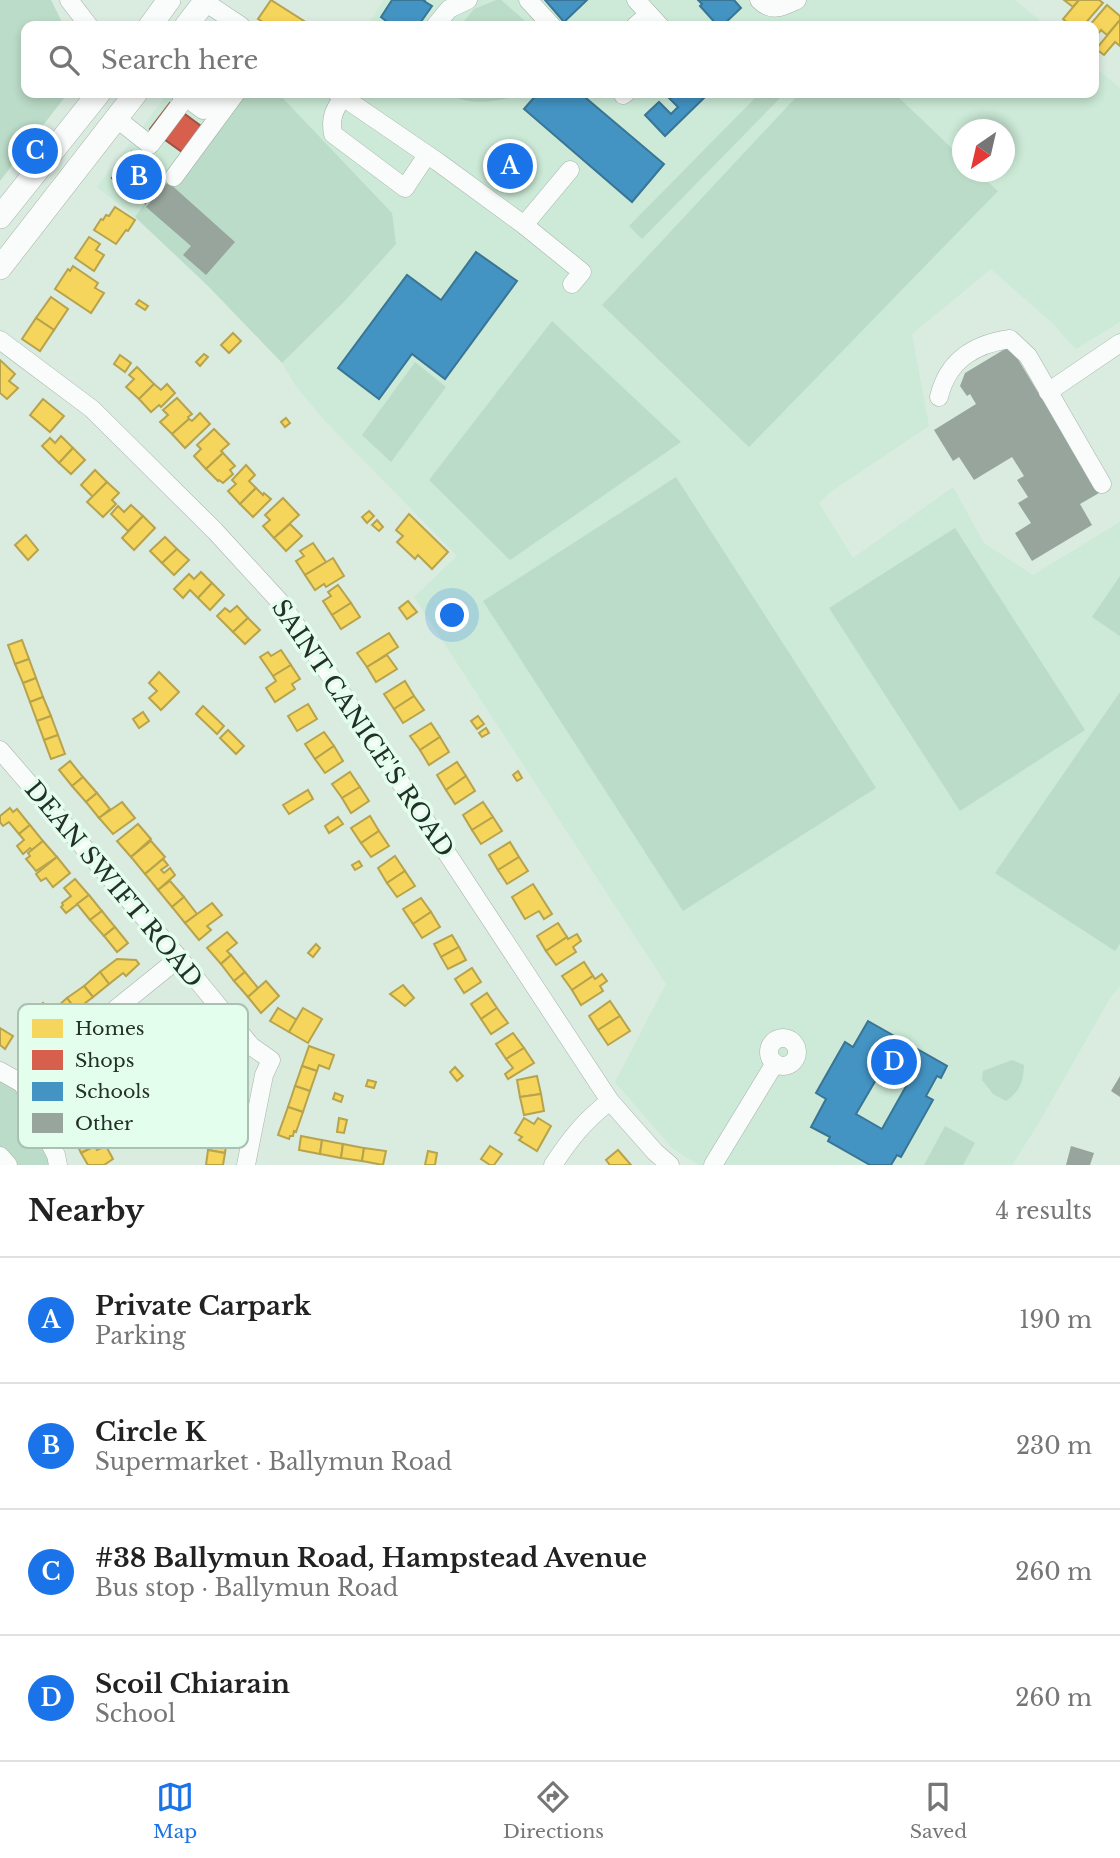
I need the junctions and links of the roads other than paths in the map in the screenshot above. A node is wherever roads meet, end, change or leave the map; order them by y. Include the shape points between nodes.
1 (69, 0) edge
2 (169, 0) edge
3 (468, 0) edge
4 (528, 0) edge
5 (636, 0) edge
6 (759, 0) edge
7 (797, 0) edge
8 (205, 1) edge
9 (85, 21) edge
10 (154, 21) edge
11 (190, 21) edge
12 (234, 21) edge
13 (439, 21) edge
14 (547, 21) edge
15 (647, 21) edge
16 (95, 98) edge
17 (132, 98) edge
18 (182, 98) edge
19 (190, 98) edge
20 (212, 98) edge
21 (232, 98) edge
22 (339, 98) edge
23 (344, 98) edge
24 (116, 118) junction
25 (427, 155) junction
26 (570, 170) dead end
27 (174, 177) dead end
28 (0, 217) edge
29 (524, 225) junction
30 (0, 268) edge
31 (572, 284) dead end
32 (0, 340) edge
33 (1120, 343) edge
34 (1048, 392) junction
35 (939, 397) dead end
36 (1102, 484) dead end
37 (0, 750) edge
38 (178, 958) junction
39 (121, 1004) edge
40 (216, 1004) edge
41 (248, 1042) edge
42 (775, 1063) dead end
43 (0, 1070) edge
44 (18, 1081) edge
45 (610, 1101) junction
46 (53, 1148) edge
47 (0, 1156) edge
48 (8, 1165) edge
49 (58, 1165) edge
50 (246, 1165) edge
51 (553, 1165) edge
52 (670, 1165) edge
53 (713, 1165) edge

1 - 9 street
2 - 10 main road
3 - 13 street via 449,9
4 - 14 street
5 - 15 street
6 - 7 street via 778,9
8 - 11 main road
8 - 12 street
16 - 28 main road
17 - 24 main road
18 - 24 street via 150,145
19 - 20 street via 203,110
21 - 27 street
22 - 25 street via 331,120 332,134 405,188
23 - 25 street
24 - 30 main road
25 - 29 street
26 - 29 street
29 - 31 street via 582,272
32 - 45 street, SAINT CANICE'S ROAD via 92,409 281,603
33 - 34 street
34 - 35 street via 1028,356 1010,340 971,350 956,363
34 - 36 street
37 - 38 street, DEAN SWIFT ROAD
38 - 39 street
38 - 40 street, DEAN SWIFT ROAD
41 - 50 street, DEAN SWIFT ROAD via 271,1060
42 - 53 street
43 - 44 street
45 - 51 street via 573,1136
45 - 52 street, SAINT CANICE'S ROAD
46 - 49 street
47 - 48 street

